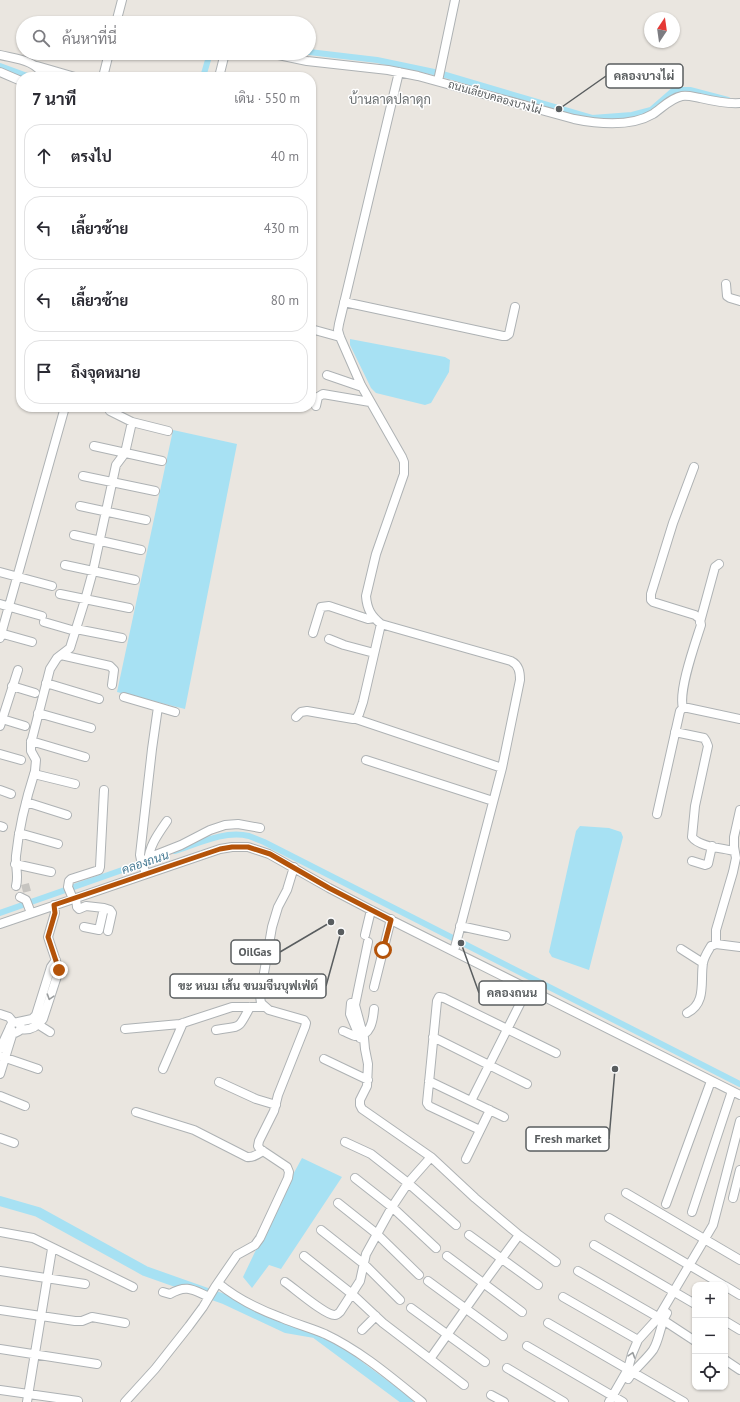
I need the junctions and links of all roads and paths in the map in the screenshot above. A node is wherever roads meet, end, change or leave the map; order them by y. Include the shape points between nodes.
1 (122, 0) edge
2 (455, 0) edge
3 (118, 16) edge
4 (0, 55) edge
5 (16, 59) edge
6 (19, 60) edge
7 (107, 60) edge
8 (223, 60) edge
9 (303, 60) edge
10 (36, 66) junction
11 (0, 72) edge
12 (42, 72) edge
13 (57, 72) edge
14 (104, 72) edge
15 (219, 72) edge
16 (400, 72) junction
17 (16, 79) edge
18 (438, 79) junction
19 (740, 103) edge
20 (726, 284) dead end
21 (740, 301) edge
22 (344, 302) junction
23 (515, 307) dead end
24 (316, 330) edge
25 (340, 337) junction
26 (327, 375) dead end
27 (362, 388) junction
28 (370, 402) junction
29 (316, 406) dead end
30 (64, 412) edge
31 (114, 412) edge
32 (132, 422) junction
33 (168, 431) dead end
34 (94, 446) dead end
35 (125, 453) junction
36 (162, 461) dead end
37 (694, 467) dead end
38 (84, 476) dead end
39 (112, 482) junction
40 (155, 491) dead end
41 (80, 506) dead end
42 (105, 511) junction
43 (146, 520) dead end
44 (74, 535) dead end
45 (99, 541) junction
46 (141, 550) dead end
47 (719, 564) dead end
48 (65, 565) dead end
49 (93, 571) junction
50 (0, 572) edge
51 (17, 577) junction
52 (135, 580) dead end
53 (52, 586) dead end
54 (60, 594) dead end
55 (85, 600) junction
56 (0, 604) edge
57 (9, 607) junction
58 (129, 608) dead end
59 (374, 618) junction
60 (700, 622) junction
61 (381, 624) junction
62 (75, 630) junction
63 (312, 634) dead end
64 (0, 635) edge
65 (122, 638) dead end
66 (330, 639) dead end
67 (32, 642) dead end
68 (374, 653) junction
69 (62, 655) junction
70 (18, 670) dead end
71 (46, 683) junction
72 (112, 685) dead end
73 (12, 686) junction
74 (34, 693) dead end
75 (124, 697) dead end
76 (99, 698) dead end
77 (158, 707) junction
78 (683, 708) junction
79 (175, 712) dead end
80 (38, 713) junction
81 (296, 717) dead end
82 (356, 719) junction
83 (740, 719) edge
84 (1, 722) edge
85 (25, 726) dead end
86 (90, 728) dead end
87 (675, 732) junction
88 (31, 741) junction
89 (0, 754) edge
90 (85, 757) dead end
91 (21, 760) dead end
92 (366, 760) dead end
93 (502, 768) junction
94 (34, 774) junction
95 (75, 784) dead end
96 (0, 790) edge
97 (104, 790) dead end
98 (11, 794) dead end
99 (494, 801) junction
100 (26, 802) junction
101 (740, 810) edge
102 (657, 814) dead end
103 (67, 815) dead end
104 (167, 821) dead end
105 (260, 828) dead end
106 (19, 833) junction
107 (58, 844) dead end
108 (712, 846) junction
109 (734, 851) junction
110 (692, 861) dead end
111 (15, 864) junction
112 (147, 867) junction
113 (294, 867) junction
114 (51, 872) dead end
115 (20, 883) tunnel mouth
116 (74, 897) junction
117 (25, 898) tunnel mouth
118 (54, 905) junction
119 (104, 908) junction
120 (373, 910) junction
121 (30, 911) junction
122 (391, 920) junction
123 (0, 924) edge
124 (84, 927) dead end
125 (460, 929) junction
126 (108, 931) dead end
127 (506, 936) dead end
128 (716, 944) junction
129 (740, 947) edge
130 (455, 948) junction
131 (681, 949) dead end
132 (56, 960) junction
133 (703, 963) junction
134 (374, 987) dead end
135 (528, 988) junction
136 (250, 1007) junction
137 (264, 1007) junction
138 (374, 1009) dead end
139 (686, 1012) dead end
140 (0, 1014) edge
141 (183, 1023) junction
142 (39, 1025) junction
143 (15, 1027) junction
144 (125, 1029) dead end
145 (508, 1029) junction
146 (216, 1030) dead end
147 (343, 1031) dead end
148 (50, 1032) dead end
149 (361, 1035) junction
150 (433, 1037) junction
151 (0, 1049) edge
152 (556, 1053) dead end
153 (3, 1057) edge
154 (324, 1059) dead end
155 (489, 1065) junction
156 (38, 1069) dead end
157 (163, 1069) dead end
158 (0, 1074) edge
159 (368, 1080) junction
160 (429, 1081) junction
161 (711, 1081) junction
162 (219, 1082) dead end
163 (527, 1084) dead end
164 (732, 1091) junction
165 (740, 1095) edge
166 (0, 1096) edge
167 (471, 1101) junction
168 (276, 1105) junction
169 (25, 1106) dead end
170 (490, 1110) junction
171 (136, 1112) dead end
172 (504, 1117) dead end
173 (740, 1121) edge
174 (480, 1130) junction
175 (0, 1138) edge
176 (740, 1140) edge
177 (345, 1142) dead end
178 (14, 1143) dead end
179 (263, 1151) junction
180 (432, 1157) junction
181 (466, 1159) dead end
182 (740, 1170) edge
183 (355, 1178) dead end
184 (408, 1183) junction
185 (626, 1193) dead end
186 (733, 1198) dead end
187 (338, 1204) dead end
188 (666, 1204) dead end
189 (392, 1207) junction
190 (719, 1211) junction
191 (692, 1212) dead end
192 (609, 1218) dead end
193 (456, 1225) dead end
194 (322, 1230) dead end
195 (0, 1232) edge
196 (377, 1234) junction
197 (469, 1235) dead end
198 (519, 1235) junction
199 (707, 1240) junction
200 (594, 1245) dead end
201 (436, 1248) dead end
202 (52, 1249) junction
203 (304, 1256) dead end
204 (447, 1256) dead end
205 (502, 1259) junction
206 (740, 1260) edge
207 (556, 1262) dead end
208 (364, 1264) junction
209 (691, 1266) junction
210 (0, 1271) edge
211 (578, 1271) dead end
212 (419, 1275) dead end
213 (48, 1279) junction
214 (428, 1281) dead end
215 (285, 1282) dead end
216 (719, 1282) edge
217 (85, 1284) dead end
218 (483, 1284) junction
219 (538, 1285) dead end
220 (133, 1287) dead end
221 (728, 1288) edge
222 (213, 1291) junction
223 (163, 1292) dead end
224 (676, 1293) junction
225 (352, 1294) junction
226 (740, 1295) edge
227 (563, 1297) dead end
228 (400, 1300) dead end
229 (692, 1302) edge
230 (411, 1308) dead end
231 (466, 1309) junction
232 (0, 1310) edge
233 (522, 1312) dead end
234 (376, 1316) junction
235 (41, 1317) junction
236 (661, 1319) junction
237 (548, 1322) dead end
238 (125, 1323) dead end
239 (728, 1323) edge
240 (362, 1330) dead end
241 (740, 1330) edge
242 (447, 1334) junction
243 (503, 1336) dead end
244 (692, 1339) edge
245 (638, 1340) junction
246 (527, 1346) dead end
247 (0, 1349) edge
248 (35, 1354) junction
249 (430, 1359) junction
250 (485, 1362) dead end
251 (728, 1362) edge
252 (97, 1364) dead end
253 (507, 1368) dead end
254 (740, 1370) edge
255 (630, 1371) junction
256 (464, 1386) dead end
257 (0, 1390) edge
258 (491, 1394) dead end
259 (28, 1398) edge
260 (615, 1400) edge
261 (78, 1401) edge
262 (126, 1402) edge
263 (422, 1402) edge
264 (504, 1402) edge
265 (564, 1402) edge
266 (684, 1402) edge

1 - 3 street
2 - 18 street
4 - 5 street
6 - 10 street
7 - 14 street
8 - 15 street
9 - 16 street, ถนนเลียบคลองบางไผ่
10 - 12 street
10 - 13 street
11 - 17 street
16 - 18 street, ถนนเลียบคลองบางไผ่
16 - 22 street
18 - 19 street, ถนนเลียบคลองบางไผ่ via 464,90 574,119 604,124 640,119 683,96 729,104
20 - 21 street via 727,296
22 - 23 street via 503,336 509,334
22 - 25 street via 338,330
24 - 25 street
25 - 27 street
26 - 27 street
27 - 28 street
28 - 29 street via 323,394 318,396
28 - 59 street via 402,457 405,467 376,554 366,596 368,610
30 - 51 street
31 - 32 street
32 - 33 street
32 - 35 street
34 - 35 street
35 - 36 street
35 - 39 street via 116,465
37 - 60 street via 673,524 651,600 695,615
38 - 39 street
39 - 40 street
39 - 42 street
41 - 42 street
42 - 43 street
42 - 45 street
44 - 45 street
45 - 46 street
45 - 49 street
47 - 60 street via 715,567
48 - 49 street
49 - 52 street
49 - 55 street
50 - 51 street
51 - 53 street
51 - 57 street
54 - 55 street
55 - 58 street
55 - 62 street
56 - 57 street
57 - 62 street
57 - 64 street
59 - 61 street
59 - 63 street via 368,619 324,606 321,607
60 - 78 street via 683,690
61 - 68 street
61 - 93 street via 515,663 520,672 520,680
62 - 65 street
62 - 69 street via 70,648
64 - 67 street
66 - 68 street
68 - 82 street via 363,702
69 - 71 street via 50,669
69 - 72 street via 110,666 114,670
70 - 73 street
71 - 76 street
71 - 80 street
73 - 74 street
73 - 84 street
75 - 77 street
77 - 79 street
77 - 112 street via 144,811
78 - 83 street
78 - 87 street
80 - 86 street
80 - 88 street
81 - 82 street via 307,711
82 - 93 street
84 - 85 street
87 - 102 street
87 - 108 street via 704,738 708,746 695,806 692,837 700,844
88 - 90 street
88 - 94 street via 31,751 36,760
89 - 91 street
92 - 99 street
93 - 99 street
94 - 95 street
94 - 100 street
96 - 98 street
97 - 116 street via 100,867 99,870 69,881 68,887
99 - 125 street
100 - 103 street
100 - 106 street
101 - 109 street via 734,837
104 - 112 street via 153,842
105 - 112 street via 238,824 210,830
106 - 107 street
106 - 111 street
108 - 109 street
108 - 110 street via 708,864
109 - 128 street via 736,858 716,930
111 - 114 street
111 - 115 street
112 - 113 street via 220,849 248,847 270,854
112 - 116 street
113 - 120 street
113 - 137 street via 272,927 260,996
116 - 118 street
116 - 119 street via 79,909 86,906
117 - 121 street
118 - 121 street
118 - 132 street via 55,913 48,937
119 - 124 street via 99,930
119 - 126 street via 112,913
120 - 122 street
120 - 149 street via 359,972 355,1005
121 - 123 street
122 - 130 street
122 - 134 street
125 - 127 street
125 - 130 street
128 - 129 street
128 - 133 street via 711,946
130 - 135 street
131 - 133 street
132 -> 142 street via 59,970
132 - 143 street via 51,967 36,1015
133 - 139 street via 700,1000 696,1007
135 - 145 street
135 - 161 street
136 - 137 street
136 - 141 street via 232,1007
136 - 146 street via 237,1027
137 - 168 street via 304,1020 306,1023
138 - 149 street via 371,1026
140 - 143 street via 8,1017
141 - 144 street
141 - 157 street
142 - 143 street via 27,1030
142 - 148 street
143 - 151 street
143 - 153 street
145 - 150 street via 439,997
145 - 152 street
145 - 155 street
147 - 149 street via 355,1036
149 - 159 street via 368,1064
150 - 155 street
150 - 160 street
153 - 156 street
153 - 158 street
154 - 159 street
155 - 163 street
155 - 167 street
159 - 180 street via 360,1100 362,1109
160 - 167 street
160 - 174 street via 426,1100 429,1106
161 - 164 street
161 - 188 street
162 - 168 street
164 - 165 street
164 - 191 street
166 - 169 street
167 - 170 street
168 - 179 street via 259,1141 258,1146
170 - 172 street
170 - 174 street
171 - 179 street via 194,1130 247,1157
173 - 190 street
174 - 181 street
175 - 178 street
176 - 190 street
177 - 184 street via 371,1154
179 - 222 street via 288,1167 288,1178 260,1238 255,1245 237,1255
180 - 184 street
180 - 198 street
182 - 186 street
183 - 189 street
184 - 189 street
184 - 193 street
185 - 199 street
187 - 196 street
189 - 196 street
189 - 201 street
190 - 199 street
192 - 209 street
194 - 208 street
195 - 202 street via 33,1238
196 - 208 street via 366,1254
196 - 212 street
197 - 205 street
198 - 205 street
198 - 207 street
199 - 206 street
199 - 209 street
200 - 224 street
202 - 213 street
202 - 220 street
203 - 225 street
204 - 218 street
205 - 218 street
205 - 219 street
208 - 225 street via 360,1281
208 - 228 street
209 - 216 street
209 - 224 street
210 - 213 street
211 - 236 street
213 - 217 street
213 - 235 street
214 - 231 street
215 - 225 street via 316,1306 335,1315
218 - 231 street
218 - 233 street
221 - 226 street
222 - 223 street via 185,1288 170,1294
222 - 262 street via 189,1326
222 - 263 street via 239,1298 352,1348
224 - 229 street
224 - 236 street
225 - 234 street
227 - 245 street
230 - 242 street
231 - 242 street
231 - 243 street
232 - 235 street
234 - 240 street
234 - 249 street
235 - 238 street via 75,1321 95,1317
235 - 248 street
236 - 244 street
236 - 245 street
236 - 255 street via 658,1340 653,1350
237 - 255 street
239 - 241 street
242 - 249 street
242 - 250 street
255 -> 245 street via 632,1354
246 - 260 street
247 - 248 street
248 - 252 street
248 - 259 street
249 - 256 street
251 - 254 street
253 - 265 street
255 - 260 street
255 - 266 street
257 - 259 street
258 - 264 street
259 - 261 street

